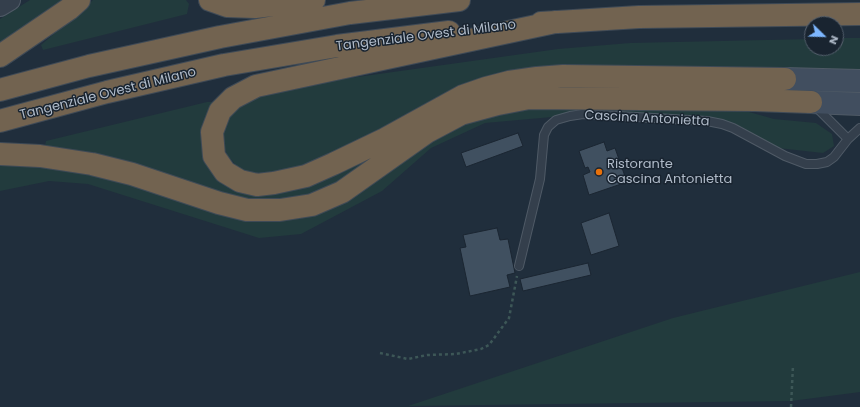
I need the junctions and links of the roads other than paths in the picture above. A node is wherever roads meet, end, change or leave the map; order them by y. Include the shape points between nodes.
1 (78, 0) edge
2 (210, 0) edge
3 (314, 0) edge
4 (459, 0) edge
5 (860, 14) edge
6 (555, 22) junction
7 (0, 56) edge
8 (860, 81) edge
9 (0, 90) edge
10 (798, 91) junction
11 (860, 104) edge
12 (0, 121) edge
13 (860, 128) edge
14 (848, 140) junction
15 (0, 154) edge
16 (519, 266) road end

1 - 7 highway via 69,9
2 - 3 highway via 227,6 255,7
4 - 9 highway via 350,13 220,37 89,66
5 - 6 highway, Tangenziale Ovest di Milano via 638,17
6 - 10 highway via 256,86 233,98 220,111 212,132 214,156 225,172 240,181 257,185 306,176 385,139 463,96 509,82 537,78 563,76
6 - 12 highway, Tangenziale Ovest di Milano via 337,46 224,65 107,92
8 - 10 main road
10 - 11 main road
10 - 14 lane
10 - 15 highway via 755,100 529,98 498,104 461,114 427,132 342,192 312,205 280,210 247,210 92,164 40,156
13 - 14 lane, Cascina Antonietta
14 - 16 lane, Cascina Antonietta via 827,162 806,164 785,156 734,128 707,120 583,114 556,120 544,135 540,179

